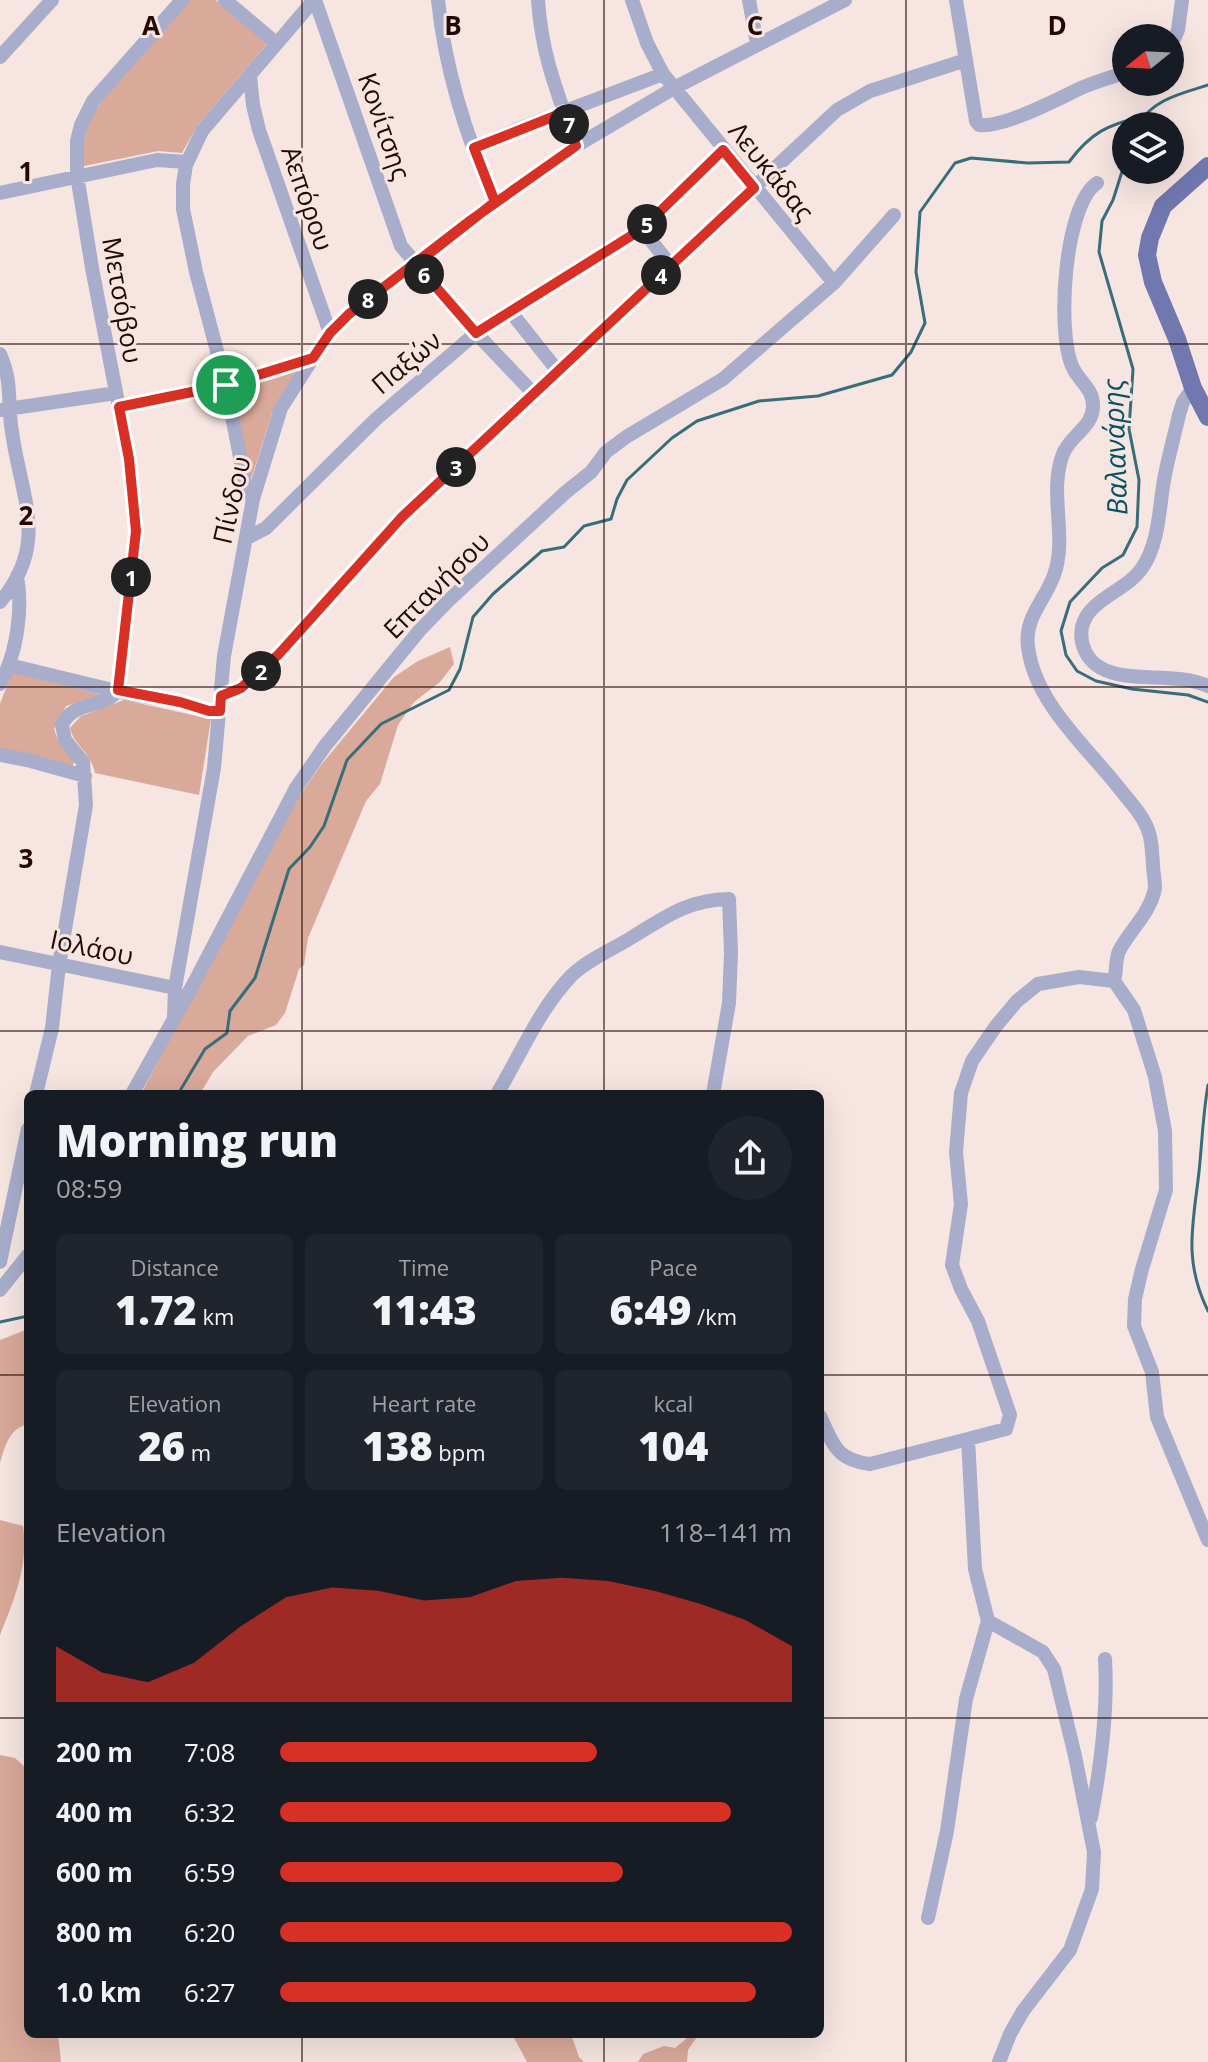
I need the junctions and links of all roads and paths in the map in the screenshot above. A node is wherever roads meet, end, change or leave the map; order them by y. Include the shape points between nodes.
1 (52, 0) edge
2 (182, 0) edge
3 (225, 0) edge
4 (314, 0) edge
5 (438, 0) edge
6 (538, 0) edge
7 (632, 0) edge
8 (749, 0) edge
9 (845, 0) edge
10 (956, 0) edge
11 (1182, 0) edge
12 (1179, 24) edge
13 (276, 43) junction
14 (757, 44) junction
15 (0, 57) edge
16 (966, 60) junction
17 (663, 74) junction
18 (250, 76) junction
19 (1112, 77) edge
20 (674, 88) junction
21 (565, 112) junction
22 (576, 146) junction
23 (474, 148) junction
24 (723, 150) junction
25 (187, 162) junction
26 (1208, 166) edge
27 (77, 175) junction
28 (1097, 183) dead end
29 (754, 188) junction
30 (0, 193) edge
31 (495, 202) junction
32 (894, 215) dead end
33 (642, 229) junction
34 (416, 264) junction
35 (671, 266) junction
36 (834, 283) junction
37 (510, 311) junction
38 (330, 333) junction
39 (476, 333) junction
40 (0, 354) edge
41 (313, 358) junction
42 (557, 370) junction
43 (226, 385) junction
44 (1193, 388) junction
45 (533, 393) junction
46 (117, 400) junction
47 (5, 409) edge
48 (1208, 417) edge
49 (253, 499) junction
50 (247, 538) junction
51 (17, 576) junction
52 (0, 602) edge
53 (9, 665) junction
54 (0, 684) edge
55 (1208, 686) edge
56 (118, 690) junction
57 (220, 703) junction
58 (0, 755) edge
59 (85, 776) junction
60 (0, 952) edge
61 (59, 965) junction
62 (1114, 981) junction
63 (175, 988) junction
64 (174, 1018) junction
65 (37, 1090) edge
66 (134, 1090) edge
67 (499, 1090) edge
68 (714, 1090) edge
69 (24, 1148) edge
70 (24, 1260) edge
71 (0, 1262) edge
72 (0, 1290) edge
73 (824, 1425) edge
74 (968, 1439) junction
75 (1208, 1540) edge
76 (988, 1621) junction
77 (1105, 1659) dead end
78 (1089, 1826) junction
79 (928, 1918) dead end
80 (999, 2062) edge

1 - 15 street
2 - 27 street, Μετσόβου via 89,108 77,141
3 - 13 street
4 - 13 street
4 - 34 street, Κονίτσης via 393,229
5 - 23 street via 448,63
6 - 21 street via 546,61
7 - 17 street, Λευκάδας
8 - 14 street
9 - 14 street, Πίνδου
10 - 16 street
11 - 12 street
13 - 18 street
14 - 20 street, Πίνδου
16 - 19 street via 976,121 982,126
16 - 29 street via 855,98
17 - 20 street, Λευκάδας
17 - 21 street
18 - 25 street via 202,131
18 - 38 street, Αεπόρου via 257,121
20 - 22 street, Πίνδου
20 - 24 street, Λευκάδας
21 - 22 street
21 - 23 street
22 - 31 street, Πίνδου
23 - 31 street
24 - 29 street, Λευκάδας
24 - 33 street, Παξών
25 - 27 street via 157,160
25 - 43 street via 184,218
26 - 44 main road via 1163,206 1147,249 1153,282
27 - 30 street
27 - 46 street, Μετσόβου
28 - 62 street via 1089,188 1079,211 1063,312 1073,369 1093,400 1093,416 1069,440 1062,456 1061,531 1054,575 1027,625 1035,673 1051,706 1138,811 1149,834 1155,888 1117,956
29 - 35 street
29 - 36 street, Λευκάδας
31 - 34 street, Πίνδου
32 - 36 street, Επτανήσου
33 - 35 street
33 - 37 street, Παξών
34 - 38 street, Πίνδου
34 - 39 street, Κονίτσης
35 - 42 street
36 - 64 street, Επτανήσου via 723,379 606,452 591,472 428,620 304,775
37 - 39 street, Παξών
37 - 42 street
38 - 41 street, Πίνδου
39 - 45 street, Κονίτσης
39 - 50 street, Παξών via 376,419 266,528
40 - 47 street via 8,371
41 - 43 street
41 - 49 street, Πίνδου via 281,408
42 - 45 street
43 - 46 street
43 - 49 street via 245,483
44 - 48 main road
44 - 55 street via 1179,415 1149,556 1134,578 1088,613 1082,637 1090,660 1106,671 1177,677
45 - 57 street via 402,517 278,655
46 - 47 street
46 - 56 street, Μετσόβου via 136,531
47 - 51 street via 29,530 29,549
49 - 50 street, Πίνδου
50 - 57 street, Πίνδου
51 - 52 street
51 - 53 street via 21,605
53 - 54 street
53 - 56 street
56 - 57 street via 209,711
56 - 59 street via 111,698 70,712 63,721 63,737 81,758
57 - 63 street, Πίνδου via 214,768
58 - 59 street
59 - 61 street via 86,812
60 - 61 street, Ιολάου
61 - 63 street, Ιολάου
61 - 65 street via 52,1028
62 - 74 street via 1079,977 1038,984 996,1026 972,1061 961,1093 956,1152 961,1204 952,1265 1010,1415 1006,1429
62 - 75 street via 1134,1010 1165,1131 1166,1190 1142,1269 1134,1326 1152,1372 1157,1417
63 - 64 street, Πίνδου
64 - 66 street, Επτανήσου
67 - 68 street via 545,1010 574,974 674,910 708,899 729,899 729,1003
69 - 71 street
70 - 72 street
73 - 74 street via 835,1448 854,1462 870,1464
74 - 76 street via 975,1569
76 - 78 street via 1043,1652 1054,1669
76 - 79 street via 966,1699
77 - 78 street via 1099,1777
78 - 80 street via 1092,1889 1082,1922 1070,1950 1023,2011

